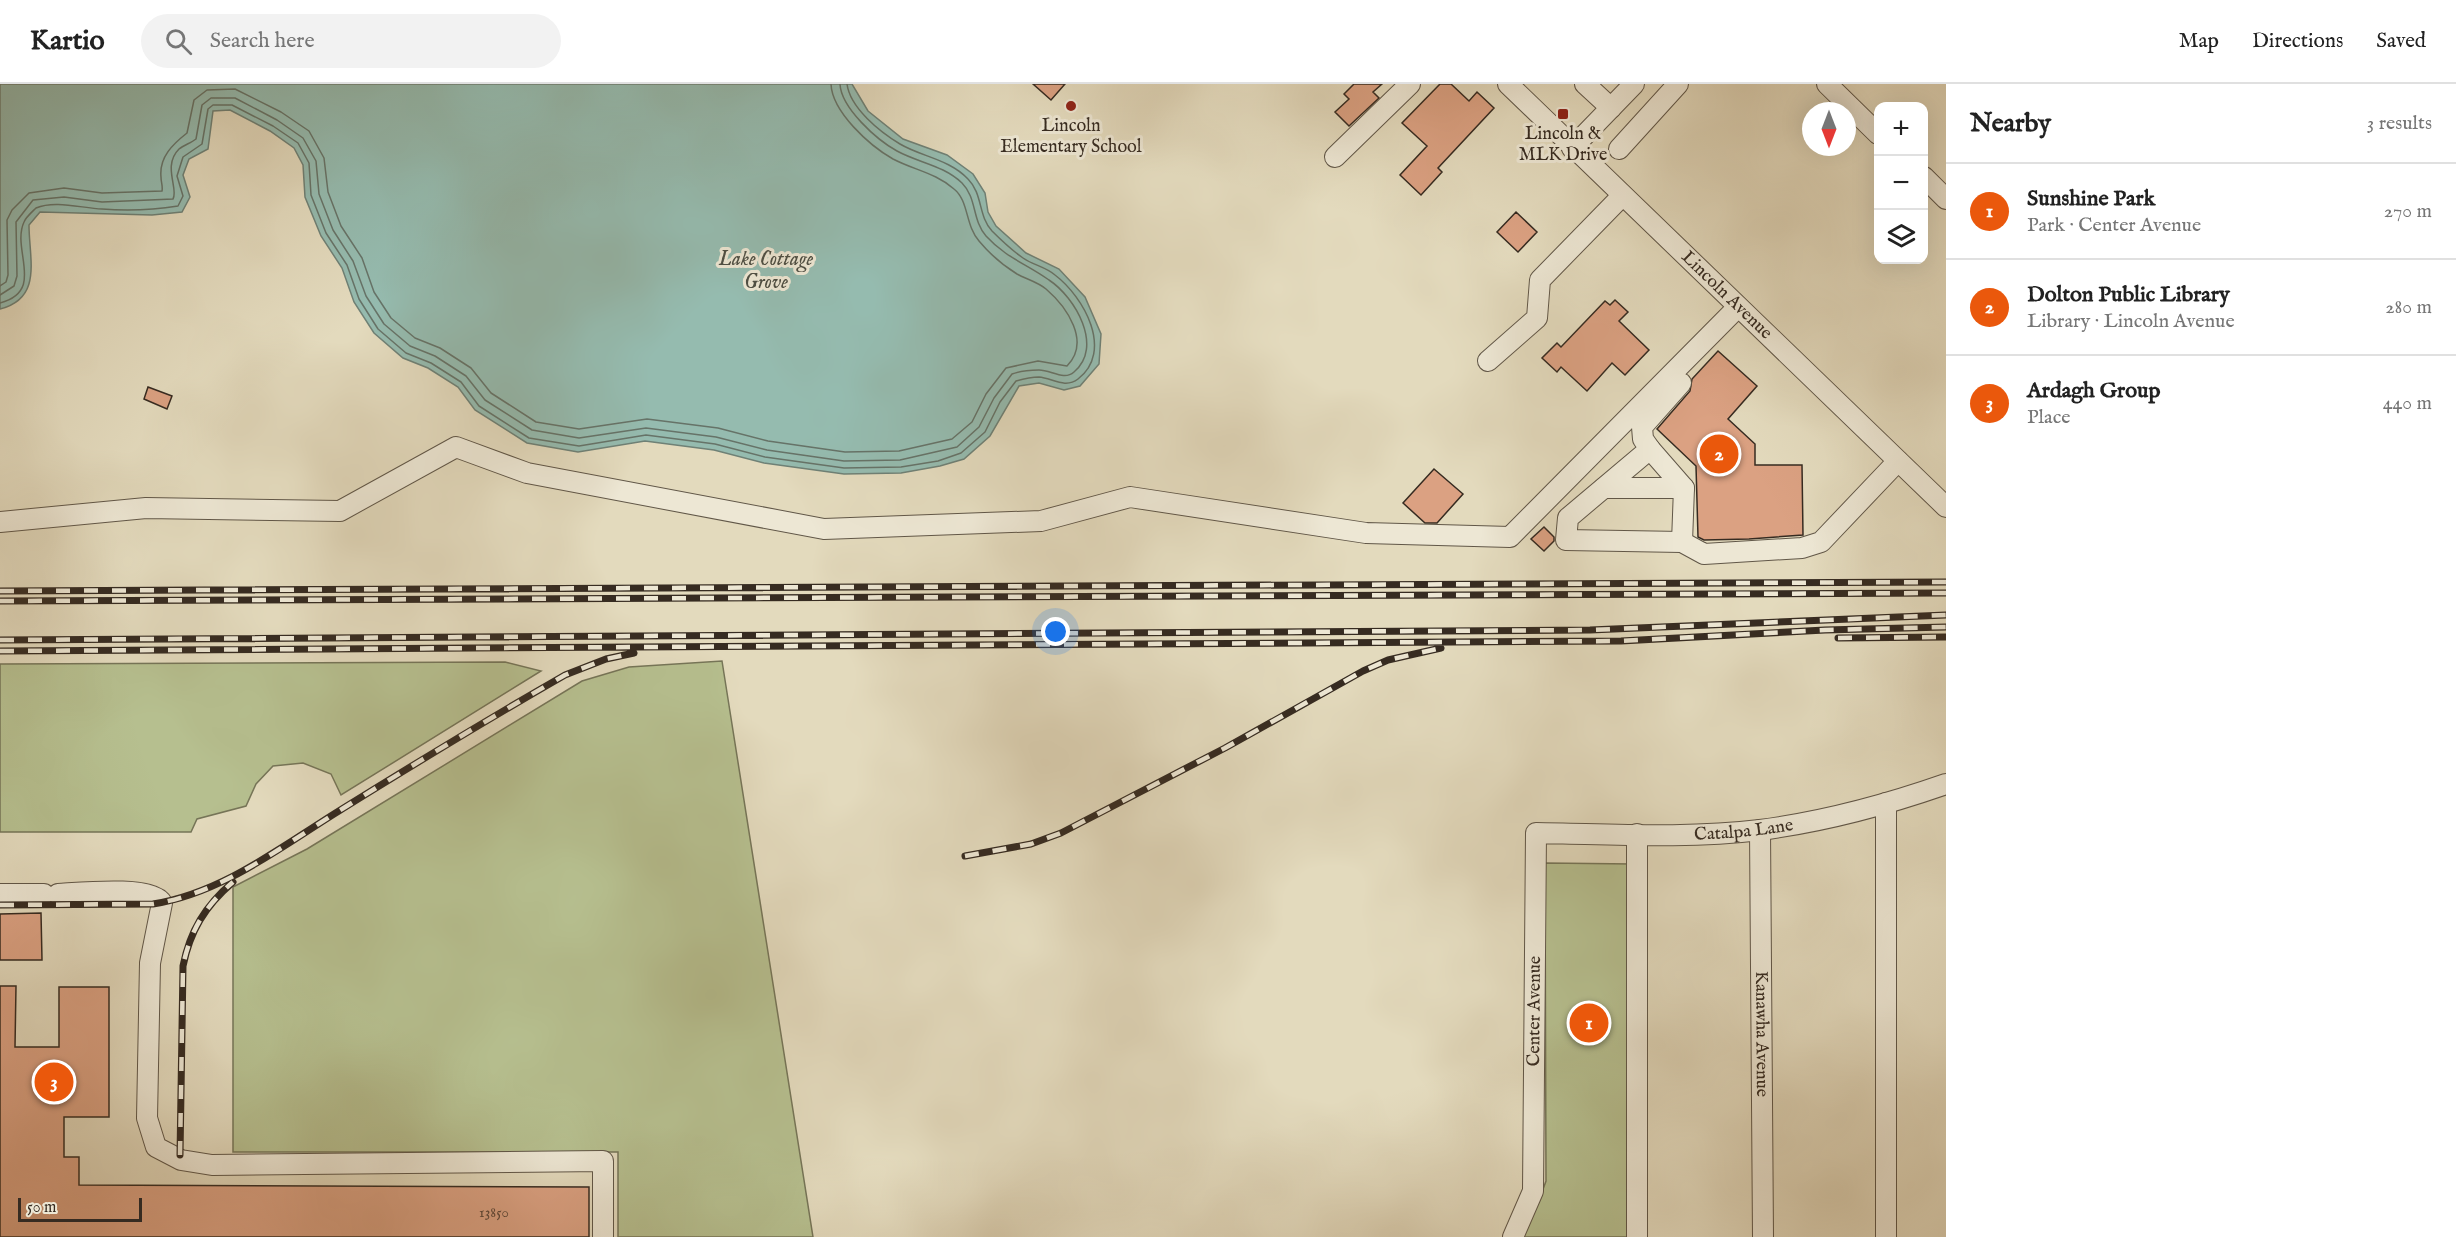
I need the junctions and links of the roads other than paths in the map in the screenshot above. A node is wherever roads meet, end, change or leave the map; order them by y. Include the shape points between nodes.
1 (1410, 84) edge
2 (1508, 84) edge
3 (1531, 84) edge
4 (1585, 84) edge
5 (1634, 84) edge
6 (1678, 84) edge
7 (1827, 84) edge
8 (1531, 105) junction
9 (1611, 108) junction
10 (1874, 130) edge
11 (1572, 148) junction
12 (1619, 149) dead end
13 (1335, 157) dead end
14 (1928, 182) edge
15 (1622, 196) junction
16 (1946, 199) edge
17 (1742, 311) junction
18 (1488, 361) dead end
19 (1650, 449) junction
20 (1899, 461) junction
21 (1604, 488) junction
22 (1684, 488) junction
23 (1946, 507) edge
24 (0, 522) edge
25 (1682, 542) junction
26 (1946, 784) edge
27 (1886, 803) junction
28 (1760, 830) junction
29 (1536, 833) joint
30 (1637, 834) junction
31 (0, 894) edge
32 (603, 1237) edge
33 (1513, 1237) edge
34 (1637, 1237) edge
35 (1763, 1237) edge
36 (1886, 1237) edge

1 - 13 street
2 - 8 street, Lincoln Avenue
3 - 8 street
4 - 9 street
5 - 9 street
6 - 12 street
7 - 10 street
8 - 11 street, Lincoln Avenue
9 - 11 street
11 - 15 street, Lincoln Avenue
14 - 16 street
15 - 17 street, Lincoln Avenue
15 - 18 street via 1540,280 1537,318
17 - 19 street via 1642,427 1643,439
17 - 20 street, Lincoln Avenue
17 - 24 street via 1510,537 1366,533 1130,497 1041,520 824,529 527,472 456,447 340,511 146,508
19 - 21 street
19 - 22 street
20 - 23 street, Lincoln Avenue
20 - 25 street via 1821,542 1802,548 1704,554
21 - 22 street
21 - 25 street via 1568,518 1566,540
22 - 25 street
26 - 27 street, Catalpa Lane
27 - 28 street, Catalpa Lane
27 - 36 street
28 - 30 street, Catalpa Lane
28 - 35 street, Kanawha Avenue
29 - 30 street, Catalpa Lane
29 - 33 street, Center Avenue via 1533,1191
30 - 34 street
31 - 32 street via 138,892 155,895 162,903 150,963 147,1118 156,1147 181,1160 212,1165 603,1161

